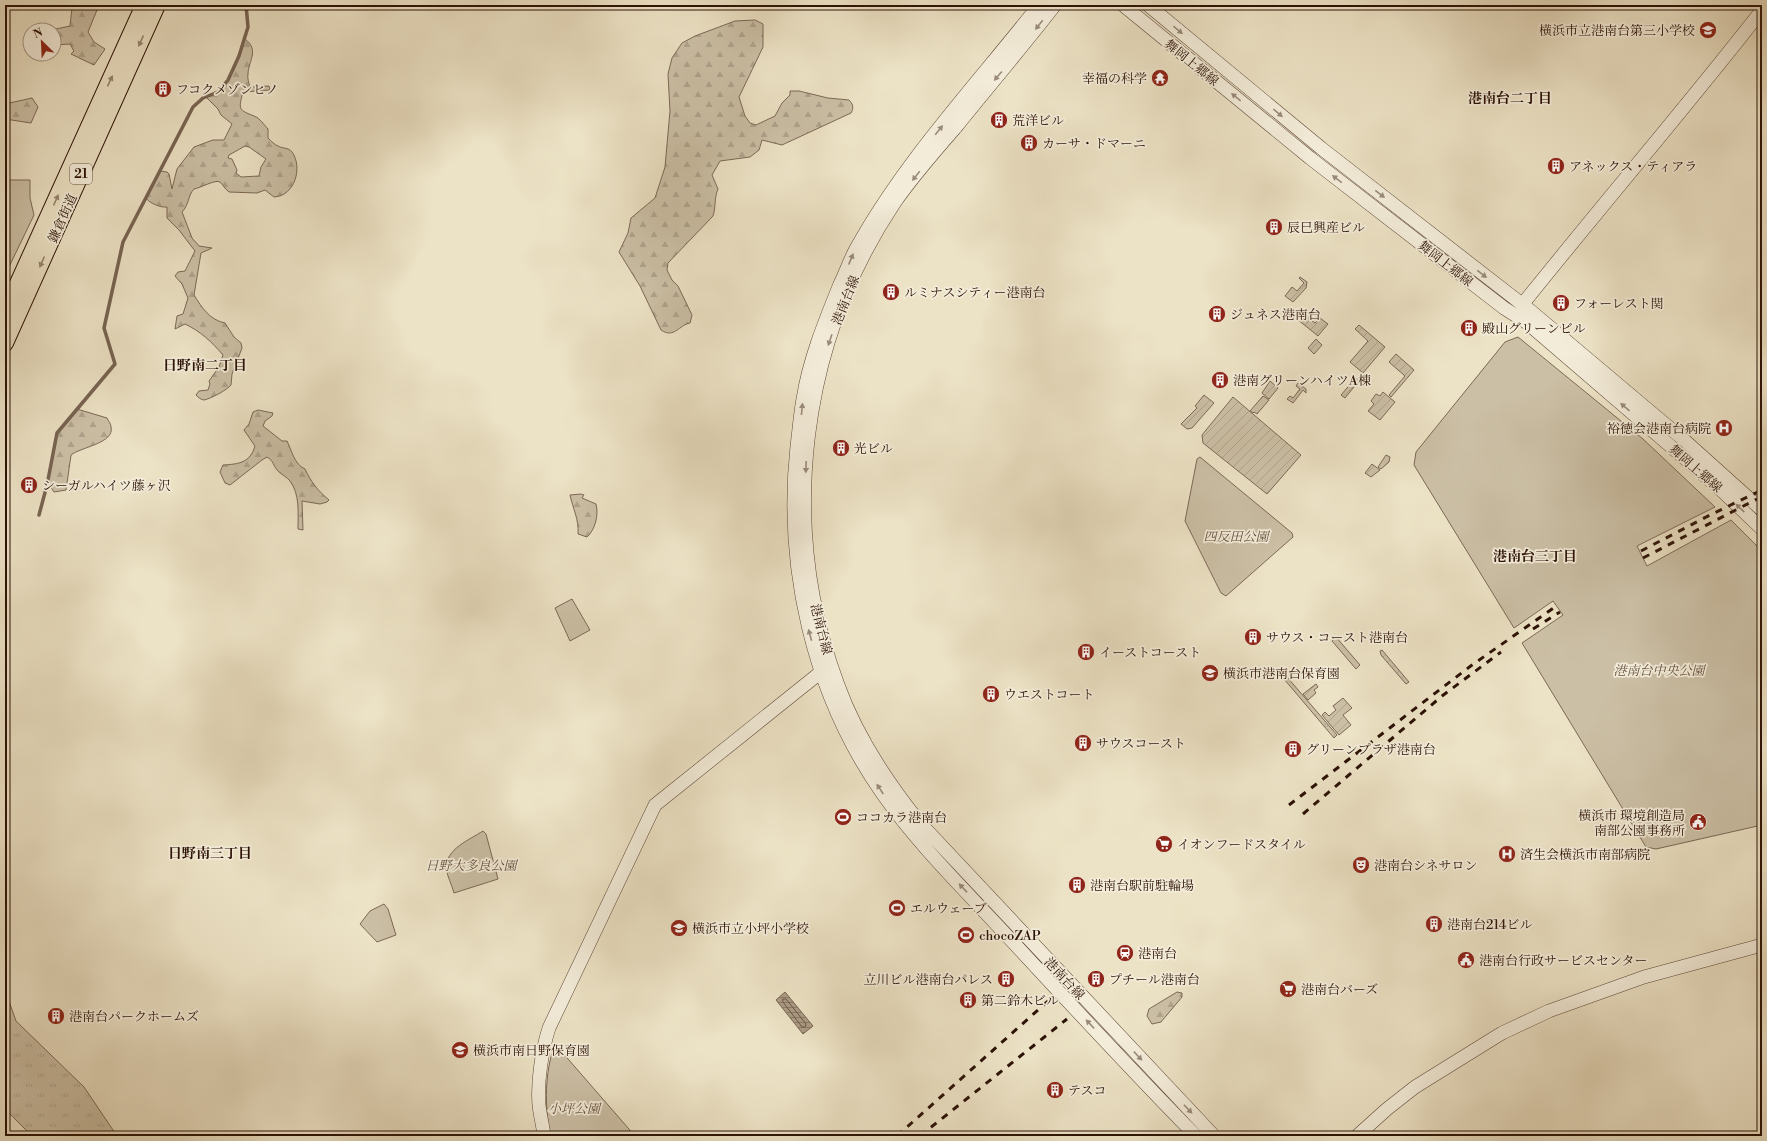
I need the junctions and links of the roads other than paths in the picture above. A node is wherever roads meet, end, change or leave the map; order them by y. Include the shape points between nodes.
1 (144, 5) edge
2 (156, 5) edge
3 (1039, 5) edge
4 (1055, 5) edge
5 (1123, 5) edge
6 (1148, 5) edge
7 (1762, 10) edge
8 (1522, 306) junction
9 (5, 312) edge
10 (5, 343) edge
11 (1762, 510) edge
12 (1762, 529) edge
13 (821, 672) junction
14 (1762, 945) edge
15 (544, 1136) edge
16 (1196, 1136) edge
17 (1214, 1136) edge
18 (1357, 1136) edge

9 -> 1 main road, 鎌倉街道 / 21
2 -> 10 main road, 鎌倉街道 / 21
13 -> 3 street, 港南台線 via 809,632 799,578 794,523 795,468 803,398 816,346 855,251 887,196
4 -> 17 street, 港南台線 via 895,202 854,275 824,357 814,394 808,432 805,532 812,586 820,626 838,687 880,768 900,799
12 -> 5 street, 舞岡上郷線 via 1718,487 1526,322 1504,308 1310,158
6 -> 8 street, 舞岡上郷線 via 1321,148
7 - 8 street
8 - 11 street, 舞岡上郷線 via 1684,440
13 - 15 street via 655,805 545,1039 539,1105
16 -> 13 street, 港南台線 via 902,819 859,755
14 - 18 street via 1644,976 1548,1011 1502,1033 1415,1087

